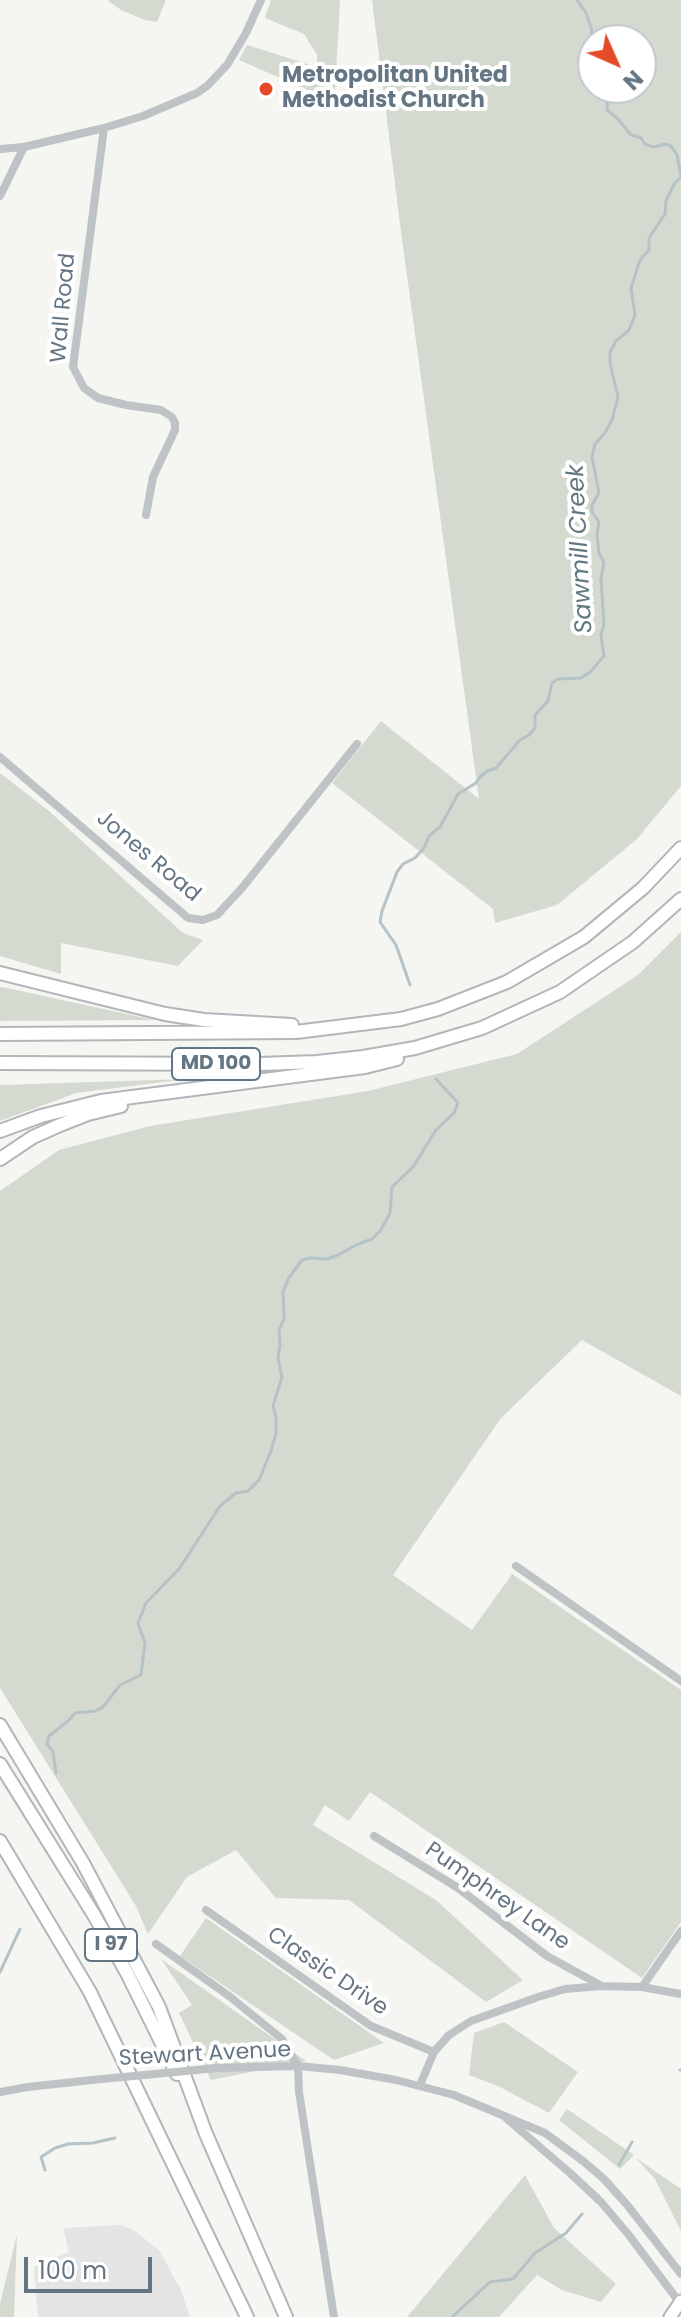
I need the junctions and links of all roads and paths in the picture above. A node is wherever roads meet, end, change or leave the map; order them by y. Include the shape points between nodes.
1 (261, 0) edge
2 (104, 128) junction
3 (24, 147) junction
4 (0, 149) edge
5 (0, 196) edge
6 (146, 515) dead end
7 (357, 744) dead end
8 (0, 757) edge
9 (681, 848) edge
10 (681, 899) edge
11 (0, 973) edge
12 (335, 1026) junction
13 (482, 1028) junction
14 (0, 1034) edge
15 (0, 1063) edge
16 (182, 1091) junction
17 (0, 1131) edge
18 (0, 1159) edge
19 (516, 1566) dead end
20 (681, 1681) edge
21 (0, 1725) edge
22 (0, 1764) edge
23 (374, 1836) dead end
24 (0, 1841) edge
25 (206, 1910) dead end
26 (681, 1931) edge
27 (156, 1944) dead end
28 (601, 1986) junction
29 (642, 1987) junction
30 (681, 1994) edge
31 (434, 2052) junction
32 (298, 2066) junction
33 (420, 2085) junction
34 (0, 2091) edge
35 (500, 2114) junction
36 (206, 2134) junction
37 (249, 2233) junction
38 (214, 2247) junction
39 (681, 2274) edge
40 (681, 2303) edge
41 (239, 2317) edge
42 (247, 2317) edge
43 (286, 2317) edge
44 (295, 2317) edge
45 (334, 2317) edge
46 (670, 2317) edge

1 - 2 street via 237,51 207,86 168,107
2 - 3 street
2 - 6 street, Wall Road via 73,367 84,388 98,398 161,410 175,423 153,477
3 - 4 street
3 - 5 street
7 - 8 street, Jones Road via 242,888 217,915 203,920 188,918
9 - 12 highway, MD 100 via 584,937 507,982 401,1019
10 - 13 highway, MD 100 via 595,970
11 - 12 highway via 204,1020
12 - 14 highway, MD 100 via 259,1034
13 - 15 highway, MD 100 via 415,1048 317,1062
13 - 16 highway via 418,1054 365,1067
16 - 17 highway via 101,1101
16 - 18 highway via 74,1119
19 - 20 street
21 - 36 highway via 83,1863 159,2007
22 - 36 highway, I 97 via 127,1973
23 - 28 street, Pumphrey Lane via 458,1888 547,1956
24 - 38 highway, I 97 via 90,1992
25 - 31 street, Classic Drive via 371,2026
26 - 29 street
27 - 32 street via 282,2039
28 - 29 street
28 - 31 street via 565,1989 471,2021
29 - 30 street
31 - 33 street
32 - 33 street, Stewart Avenue
32 - 34 street, Stewart Avenue, bridge via 217,2068
32 - 45 street
33 - 35 street, Stewart Avenue
35 - 39 street, Stewart Avenue via 545,2133 594,2170
35 - 40 street, Stewart Avenue via 601,2202
36 - 37 highway, I 97
37 - 43 highway, I 97
37 - 44 highway
38 - 41 highway
38 - 42 highway, I 97
40 - 46 main road

